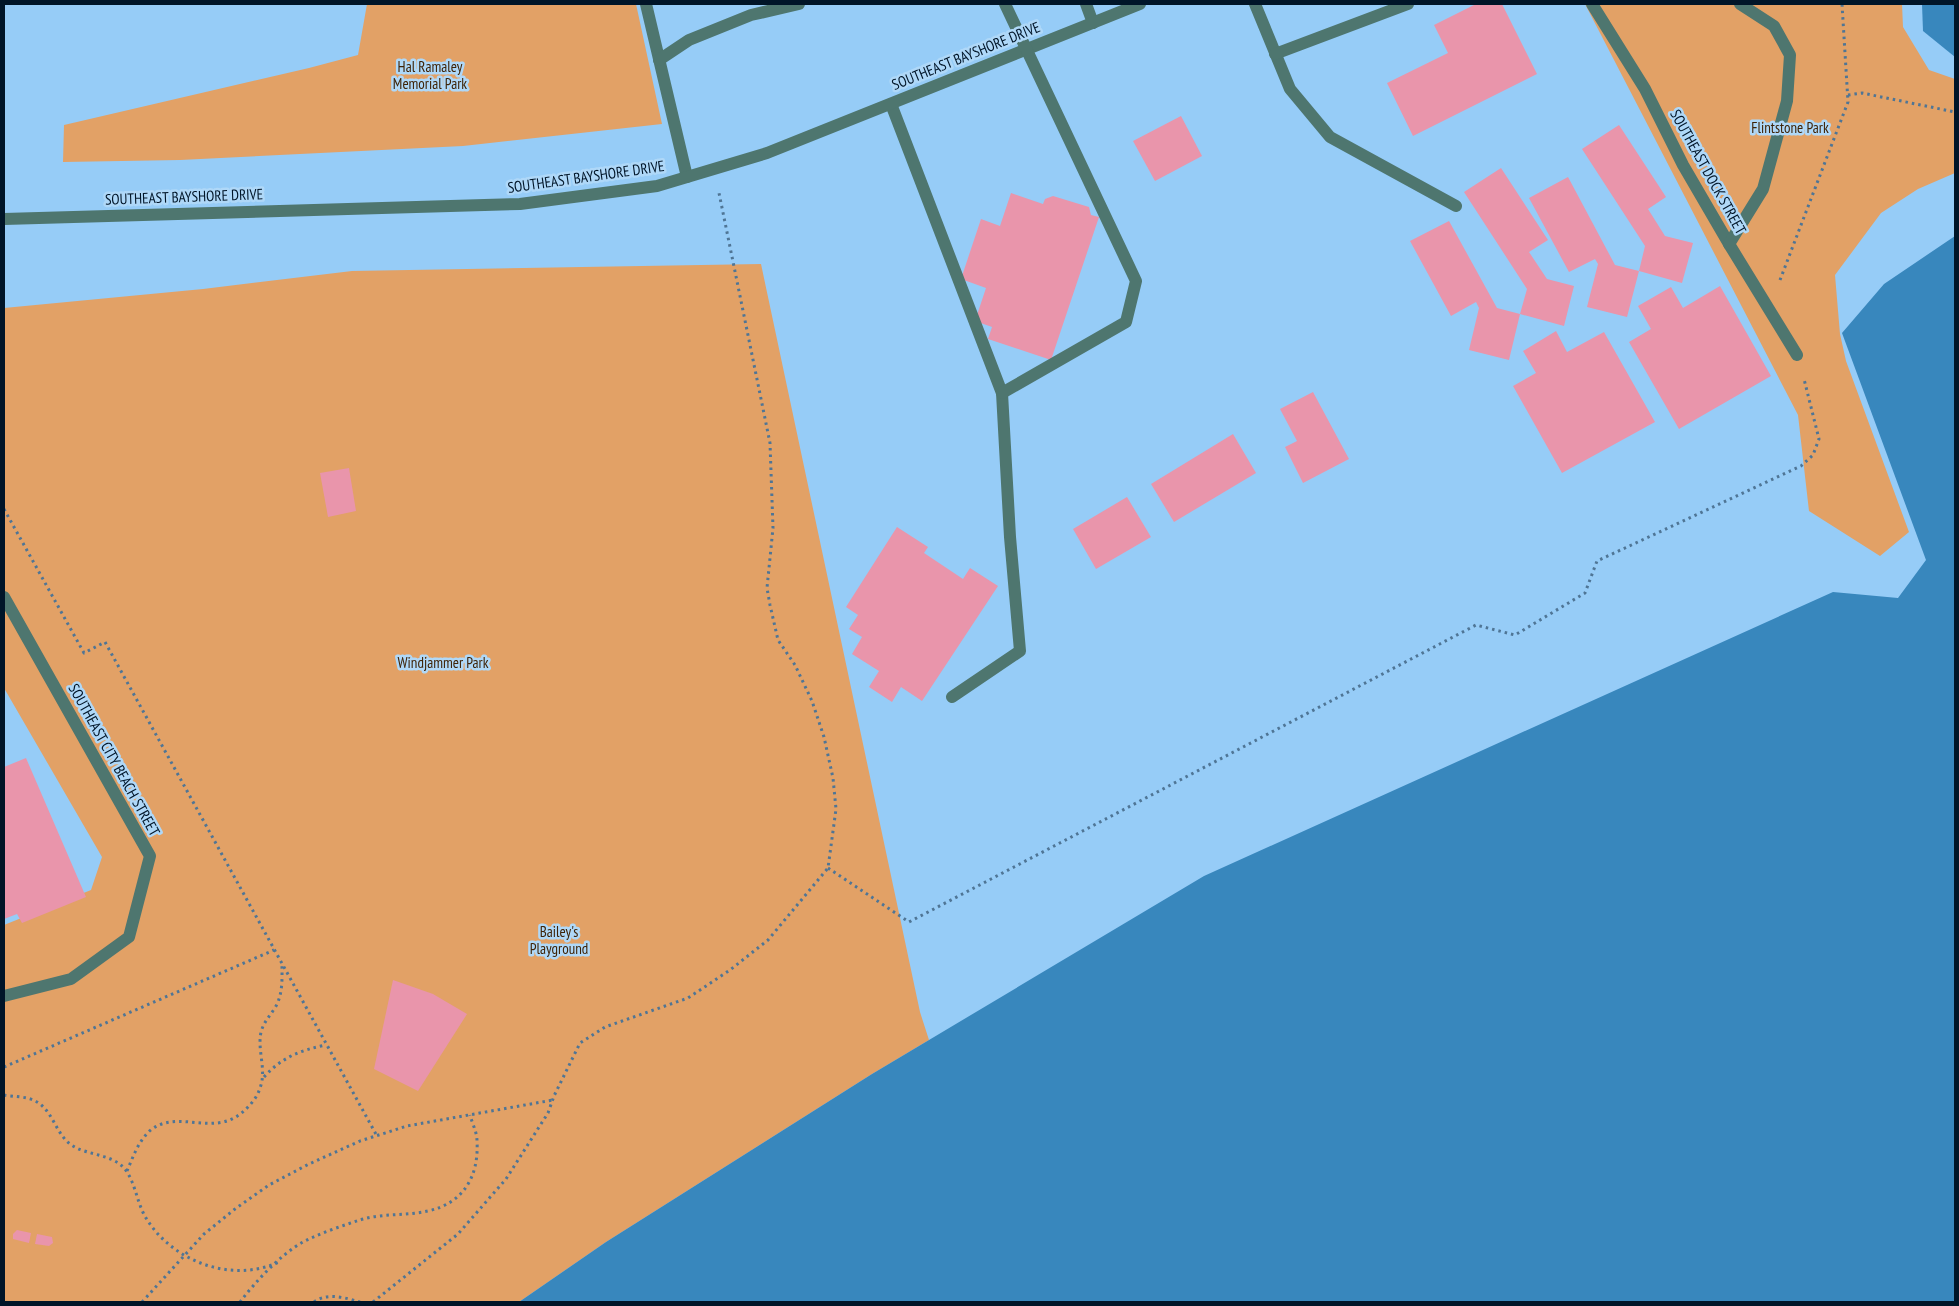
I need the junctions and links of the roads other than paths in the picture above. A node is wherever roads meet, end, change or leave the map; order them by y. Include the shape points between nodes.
1 (646, 4) edge
2 (799, 4) edge
3 (1005, 4) edge
4 (1086, 4) edge
5 (1140, 4) edge
6 (1255, 4) edge
7 (1408, 4) edge
8 (1592, 4) edge
9 (1740, 4) edge
10 (1093, 23) junction
11 (1027, 49) junction
12 (1275, 54) junction
13 (659, 60) junction
14 (891, 104) junction
15 (687, 177) junction
16 (1456, 206) dead end
17 (4, 219) edge
18 (1729, 244) junction
19 (1797, 355) road end
20 (1002, 393) junction
21 (4, 597) edge
22 (952, 697) dead end
23 (4, 996) edge

1 - 13 street
2 - 13 street via 751,15 689,40
3 - 11 street
4 - 10 street
5 - 10 street, SOUTHEAST BAYSHORE DRIVE
6 - 12 street
7 - 12 street
8 - 18 street, SOUTHEAST DOCK STREET via 1645,88 1683,165
9 - 18 street via 1774,26 1790,55 1787,101 1762,189
10 - 11 street, SOUTHEAST BAYSHORE DRIVE
11 - 14 street, SOUTHEAST BAYSHORE DRIVE
11 - 20 street via 1136,281 1126,322
12 - 16 street via 1290,89 1330,137
13 - 15 street
14 - 15 street, SOUTHEAST BAYSHORE DRIVE via 767,153
14 - 20 street
15 - 17 street, SOUTHEAST BAYSHORE DRIVE via 657,186 520,204
18 - 19 street, SOUTHEAST DOCK STREET
20 - 22 street via 1020,651
21 - 23 street, SOUTHEAST CITY BEACH STREET via 150,856 129,937 70,979

